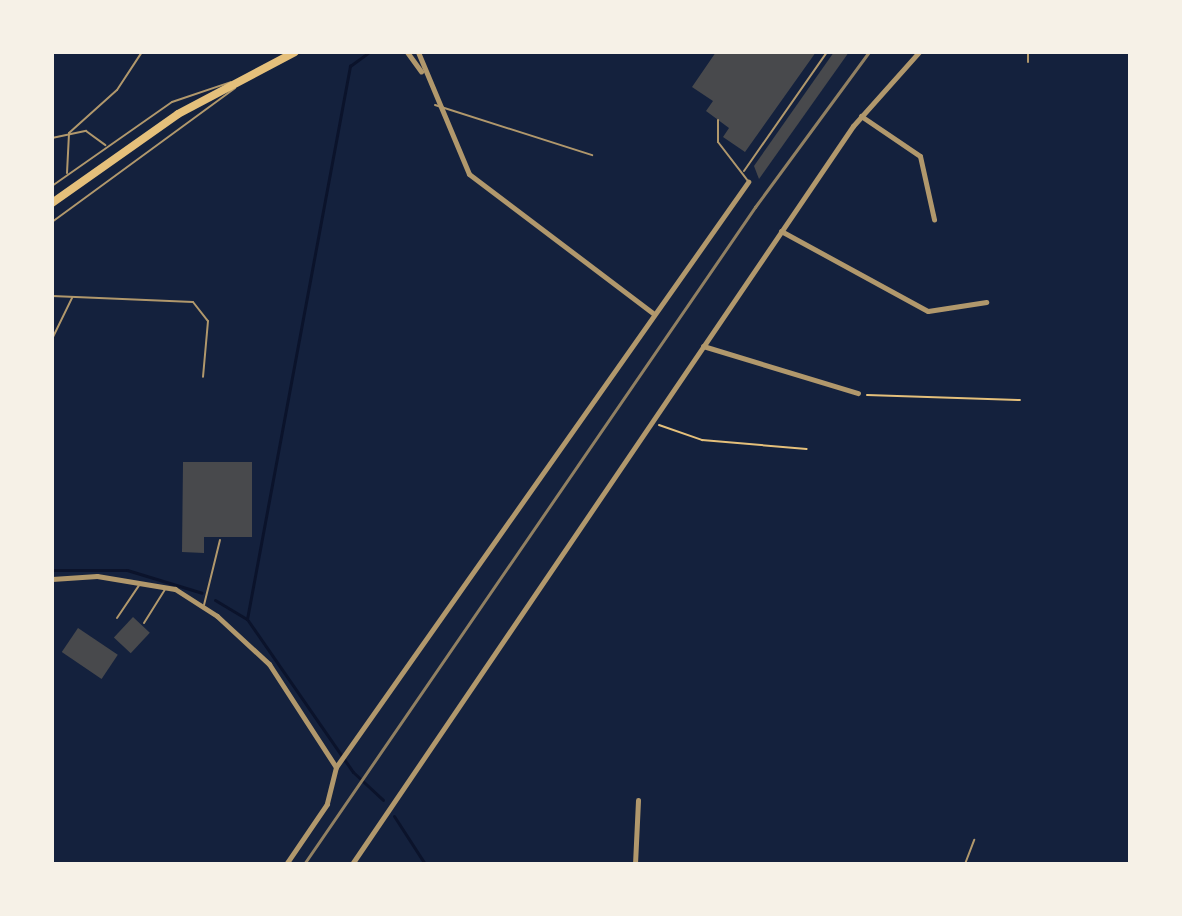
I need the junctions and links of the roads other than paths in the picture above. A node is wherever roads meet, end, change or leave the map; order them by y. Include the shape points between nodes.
1 (142, 52) edge
2 (295, 52) edge
3 (407, 52) edge
4 (418, 52) edge
5 (827, 52) edge
6 (919, 52) edge
7 (1028, 52) edge
8 (1028, 62) dead end
9 (424, 75) junction
10 (240, 81) junction
11 (435, 105) junction
12 (861, 116) junction
13 (718, 120) dead end
14 (69, 133) junction
15 (52, 138) edge
16 (105, 146) junction
17 (592, 155) dead end
18 (744, 171) junction
19 (67, 175) junction
20 (748, 182) joint
21 (52, 186) edge
22 (52, 203) edge
23 (934, 219) dead end
24 (52, 222) edge
25 (781, 231) junction
26 (52, 296) edge
27 (72, 297) junction
28 (986, 302) dead end
29 (654, 314) junction
30 (52, 339) edge
31 (703, 346) junction
32 (203, 377) dead end
33 (858, 393) road end
34 (220, 540) dead end
35 (52, 579) edge
36 (141, 582) junction
37 (166, 587) junction
38 (204, 607) junction
39 (117, 618) dead end
40 (144, 623) dead end
41 (338, 765) junction
42 (638, 800) dead end
43 (974, 840) dead end
44 (286, 864) edge
45 (352, 864) edge
46 (635, 864) edge
47 (965, 864) edge

1 - 14 lane via 117,90
2 - 10 main road
3 - 9 street
4 - 9 street
5 - 18 lane
6 - 12 street
7 - 8 lane
9 - 11 street
10 - 16 lane via 195,89
10 - 22 main road via 139,139
10 - 24 lane via 216,107
11 - 17 lane
11 - 29 street via 460,162 488,192
12 - 23 street via 920,156
12 - 25 street
13 - 18 lane via 718,142
14 - 15 lane
14 - 16 lane via 93,132
14 - 19 lane
16 - 19 lane
18 - 20 lane
19 - 21 lane
20 - 29 street
25 - 28 street via 928,311
25 - 31 street
26 - 27 lane
27 - 30 lane
27 - 32 lane via 203,308
29 - 41 street
31 - 33 street
31 - 45 street
34 - 38 lane
35 - 36 street
36 - 37 street
36 - 39 lane
37 - 38 street
37 - 40 lane
38 - 41 street via 269,664
41 - 44 street via 327,804
42 - 46 street
43 - 47 lane

